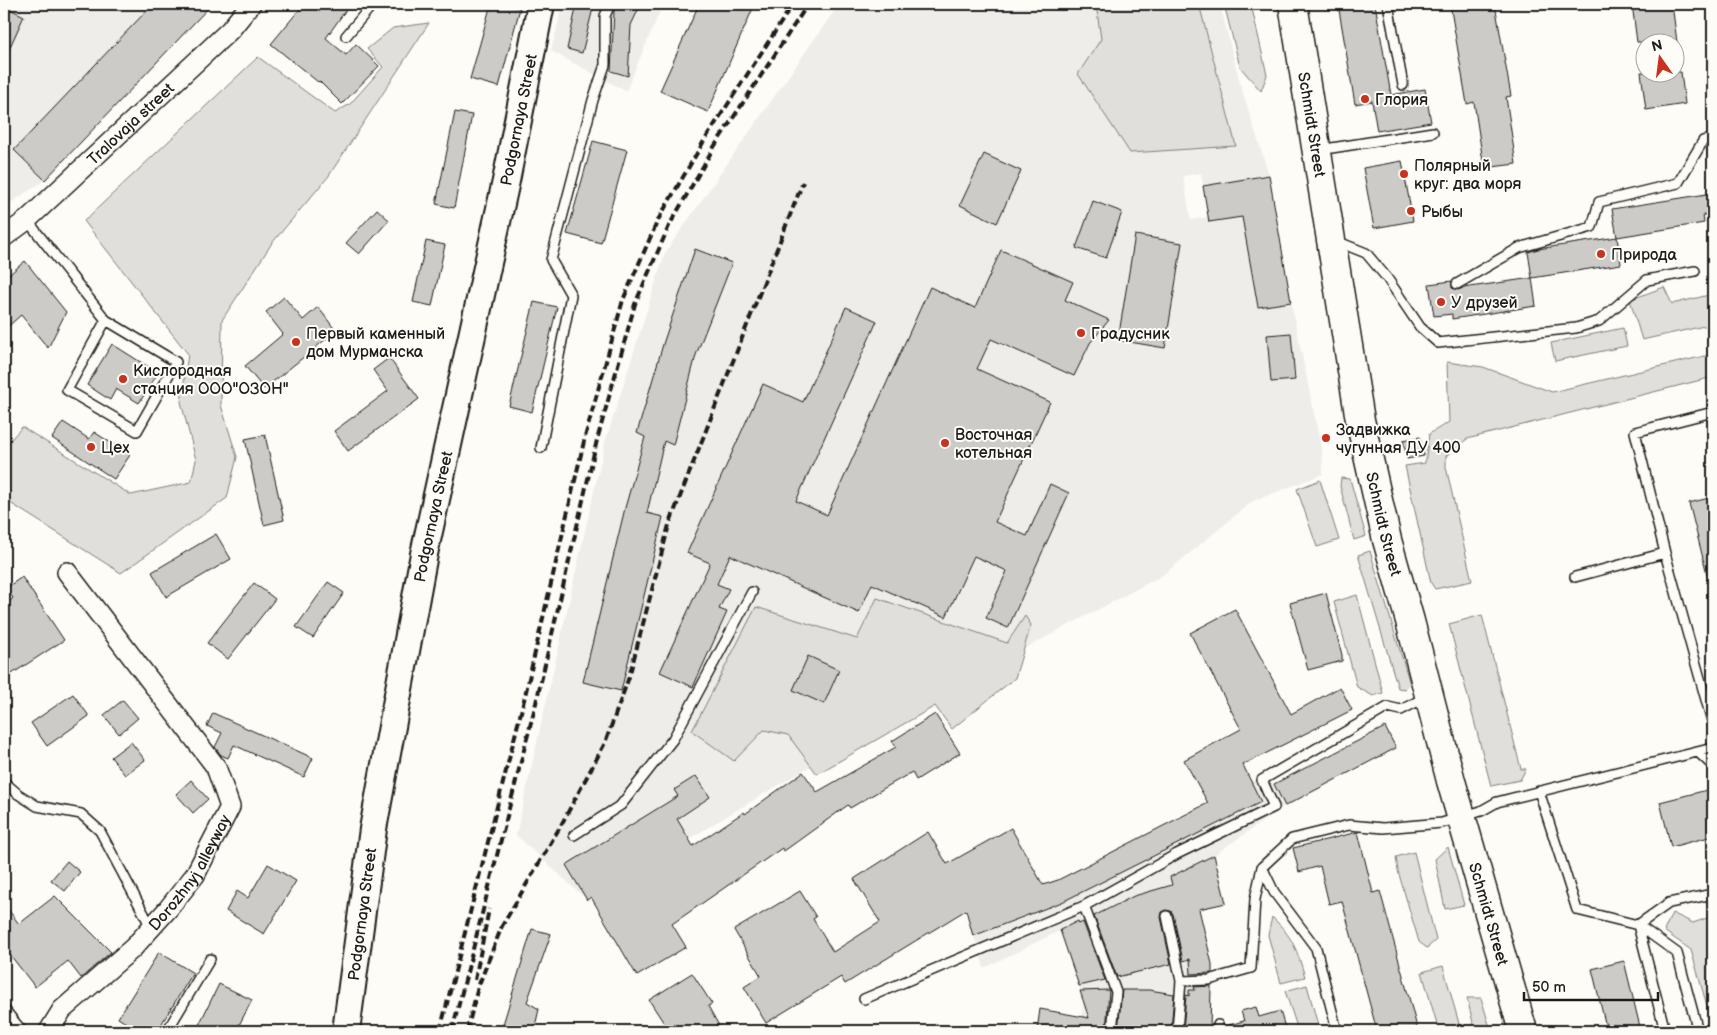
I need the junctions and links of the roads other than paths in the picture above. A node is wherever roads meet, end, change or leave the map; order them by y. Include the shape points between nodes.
1 (251, 4) edge
2 (373, 4) edge
3 (541, 4) edge
4 (610, 4) edge
5 (1294, 4) edge
6 (1388, 4) edge
7 (346, 36) dead end
8 (1404, 84) dead end
9 (1433, 132) dead end
10 (1713, 139) edge
11 (1316, 150) junction
12 (27, 220) junction
13 (4, 237) edge
14 (1330, 239) junction
15 (1695, 272) dead end
16 (1457, 284) dead end
17 (106, 320) junction
18 (1713, 412) edge
19 (541, 448) dead end
20 (1665, 553) junction
21 (67, 572) dead end
22 (1575, 577) dead end
23 (752, 592) dead end
24 (1428, 696) junction
25 (1713, 725) edge
26 (1713, 748) edge
27 (1698, 752) junction
28 (1713, 766) edge
29 (4, 782) edge
30 (1539, 791) junction
31 (1462, 818) junction
32 (574, 835) dead end
33 (1262, 867) junction
34 (1713, 894) edge
35 (1084, 906) junction
36 (1167, 916) dead end
37 (1638, 925) junction
38 (151, 927) junction
39 (210, 959) dead end
40 (1181, 981) junction
41 (864, 998) dead end
42 (4, 1008) edge
43 (22, 1031) edge
44 (48, 1031) edge
45 (167, 1031) edge
46 (346, 1031) edge
47 (1112, 1031) edge
48 (1177, 1031) edge
49 (1337, 1031) edge
50 (1523, 1031) edge
51 (1665, 1031) edge
52 (1698, 1031) edge

1 - 12 street, Tralovaja street via 230,30
2 - 7 lane
3 - 46 main road, Podgornaya Street via 504,191 424,554 373,829
4 - 19 lane via 605,16 606,65 593,100 551,260 571,295
5 - 11 main road, Schmidt Street
6 - 8 lane
9 - 11 lane
10 - 16 lane via 1703,141 1678,184 1599,202 1592,227 1519,248
11 - 14 main road, Schmidt Street
12 - 13 street, Tralovaja street
12 - 17 lane
14 - 15 lane via 1366,253 1420,327 1438,343 1576,328 1599,321 1647,280
14 - 24 main road, Schmidt Street via 1360,420
17 - 17 lane via 66,390 137,431 176,362
18 - 20 lane via 1635,432
20 - 22 lane
20 - 25 lane
21 - 38 street, Dorozhnyj alleyway via 216,767 230,807 195,875
23 - 32 lane via 672,739 621,805
24 - 31 main road, Schmidt Street
24 - 35 lane via 1401,710 1388,707 1262,780 1274,807 1177,854
26 - 27 lane
27 - 28 lane
27 - 30 lane
29 - 38 lane via 37,806 82,814 100,832
30 - 31 lane via 1497,802
30 - 37 lane via 1577,910
31 - 33 lane via 1383,828 1348,825 1292,839
31 - 50 main road, Schmidt Street
33 - 40 lane via 1255,899 1251,968 1209,980
33 - 49 lane via 1274,892 1316,948
34 - 37 lane via 1669,903
35 - 41 lane
35 - 47 lane via 1116,992
36 - 40 lane
37 - 51 lane
37 - 52 lane via 1677,953
38 - 44 street, Dorozhnyj alleyway via 133,948 62,1010
39 - 45 lane
40 - 48 lane
42 - 43 lane

